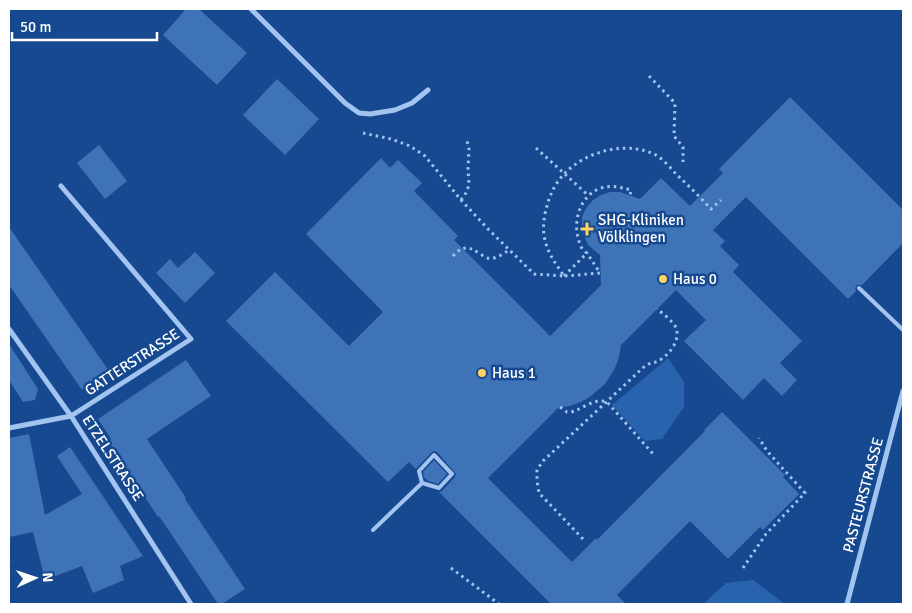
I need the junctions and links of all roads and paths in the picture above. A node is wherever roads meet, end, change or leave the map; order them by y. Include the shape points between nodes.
1 (252, 9) edge
2 (649, 76) dead end
3 (428, 90) dead end
4 (363, 133) dead end
5 (467, 141) dead end
6 (536, 148) dead end
7 (683, 162) dead end
8 (564, 173) junction
9 (61, 186) dead end
10 (599, 189) junction
11 (601, 195) dead end
12 (589, 196) junction
13 (630, 196) dead end
14 (461, 200) junction
15 (720, 200) dead end
16 (579, 210) junction
17 (584, 212) dead end
18 (509, 250) junction
19 (586, 254) junction
20 (453, 256) dead end
21 (564, 276) junction
22 (859, 288) dead end
23 (657, 309) dead end
24 (9, 329) edge
25 (903, 330) edge
26 (903, 392) edge
27 (606, 402) junction
28 (560, 407) dead end
29 (71, 416) junction
30 (9, 428) edge
31 (759, 438) dead end
32 (654, 455) dead end
33 (422, 483) junction
34 (373, 530) dead end
35 (583, 539) dead end
36 (451, 568) dead end
37 (743, 568) dead end
38 (191, 604) edge
39 (499, 604) edge
40 (847, 604) edge

1 - 3 street via 359,113 395,110 412,103
2 - 7 path via 675,103 674,136 683,147
4 - 14 path via 410,146 425,156
5 - 14 path via 469,185
6 - 8 path
8 - 12 path
8 - 15 path via 599,152 636,148 654,154 664,162 711,209
8 - 21 path via 551,193 544,217 544,238 551,257
9 - 29 street, GATTERSTRASSE via 191,339
10 - 11 path
10 - 12 path
10 - 13 path via 623,188 631,190
12 - 16 path
14 - 18 path
16 - 17 path
16 - 19 path via 576,228 580,246
18 - 20 path via 499,257 487,258 473,249 463,248
18 - 21 path via 534,274
19 - 21 path
19 - 21 path via 600,273
22 - 25 lane
23 - 27 path via 677,330 672,350 659,360 646,364
24 - 29 street, ETZELSTRASSE
26 - 40 street, PASTEURSTRASSE
27 - 28 path via 591,403 572,412
27 - 32 path
27 - 35 path via 537,470 540,493
29 - 30 street, GATTERSTRASSE
29 - 38 street, ETZELSTRASSE
31 - 37 path via 805,493 766,534
33 - 33 lane via 439,488 452,474 434,454 418,471
33 - 34 lane
36 - 39 path

